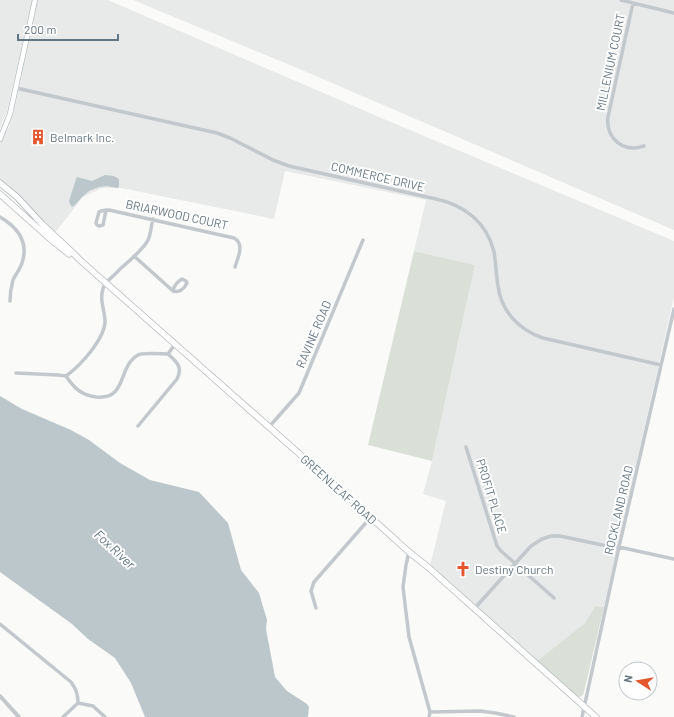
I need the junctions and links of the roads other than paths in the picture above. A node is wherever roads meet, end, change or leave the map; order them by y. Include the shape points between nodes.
1 (35, 0) edge
2 (621, 0) edge
3 (633, 3) junction
4 (674, 13) edge
5 (16, 88) junction
6 (2, 132) edge
7 (0, 139) edge
8 (644, 146) dead end
9 (0, 183) edge
10 (0, 194) edge
11 (106, 210) dead end
12 (0, 217) edge
13 (153, 219) junction
14 (363, 240) dead end
15 (134, 256) junction
16 (81, 261) junction
17 (236, 267) dead end
18 (106, 283) junction
19 (173, 291) dead end
20 (10, 301) dead end
21 (674, 309) edge
22 (175, 344) junction
23 (168, 354) junction
24 (661, 365) junction
25 (16, 373) dead end
26 (66, 376) junction
27 (138, 426) dead end
28 (269, 427) junction
29 (466, 447) dead end
30 (371, 518) junction
31 (619, 547) junction
32 (409, 552) junction
33 (674, 559) edge
34 (515, 563) junction
35 (554, 598) dead end
36 (316, 608) dead end
37 (474, 609) junction
38 (0, 624) edge
39 (0, 696) edge
40 (78, 703) junction
41 (584, 707) junction
42 (430, 712) junction
43 (493, 712) junction
44 (19, 717) edge
45 (63, 717) edge
46 (105, 717) edge
47 (429, 717) edge
48 (492, 717) edge
49 (514, 717) edge
50 (582, 717) edge
51 (596, 717) edge

1 - 5 main road
2 - 3 street
3 - 4 street
3 - 8 street, MILLENIUM COURT via 608,126 610,134 619,143 635,148
5 - 6 main road via 10,114
5 - 24 street, COMMERCE DRIVE via 220,134 289,166 452,203 479,222 492,244 501,300 519,326 543,338
6 - 7 main road
9 - 16 main road, GREENLEAF ROAD
10 - 16 main road, GREENLEAF ROAD via 57,245
11 - 13 street, BRIARWOOD COURT
12 - 20 street via 12,226 23,243 22,264 13,281
13 - 15 street via 148,239
13 - 17 street, BRIARWOOD COURT via 236,238 240,247
14 - 28 street, RAVINE ROAD via 299,393
15 - 18 street
15 - 19 street
16 - 18 main road, GREENLEAF ROAD
18 - 22 main road, GREENLEAF ROAD
18 - 26 street via 101,293 105,322 103,330 95,347
21 - 24 street, ROCKLAND ROAD
22 - 23 street
22 - 28 main road, GREENLEAF ROAD
23 - 26 street via 139,354 130,360 117,389 106,397 82,392 74,387
23 - 27 street via 177,362 179,374
24 - 31 street, ROCKLAND ROAD
25 - 26 street
28 - 30 main road, GREENLEAF ROAD
29 - 34 street, PROFIT PLACE via 496,544
30 - 32 main road, GREENLEAF ROAD
30 - 36 street via 314,582 311,591
31 - 33 street
31 - 34 street via 552,536 534,543
31 - 41 street, ROCKLAND ROAD
32 - 37 main road, GREENLEAF ROAD
32 - 42 street via 403,587 409,637
34 - 35 street, PROFIT PLACE
34 - 37 street
37 - 41 main road, GREENLEAF ROAD
38 - 40 street via 71,682 76,688
39 - 44 street
40 - 45 street
40 - 46 street via 93,706
41 - 50 street, ROCKLAND ROAD
41 - 51 main road, GREENLEAF ROAD
42 - 43 street
42 - 47 street
43 - 48 street
43 - 49 street

